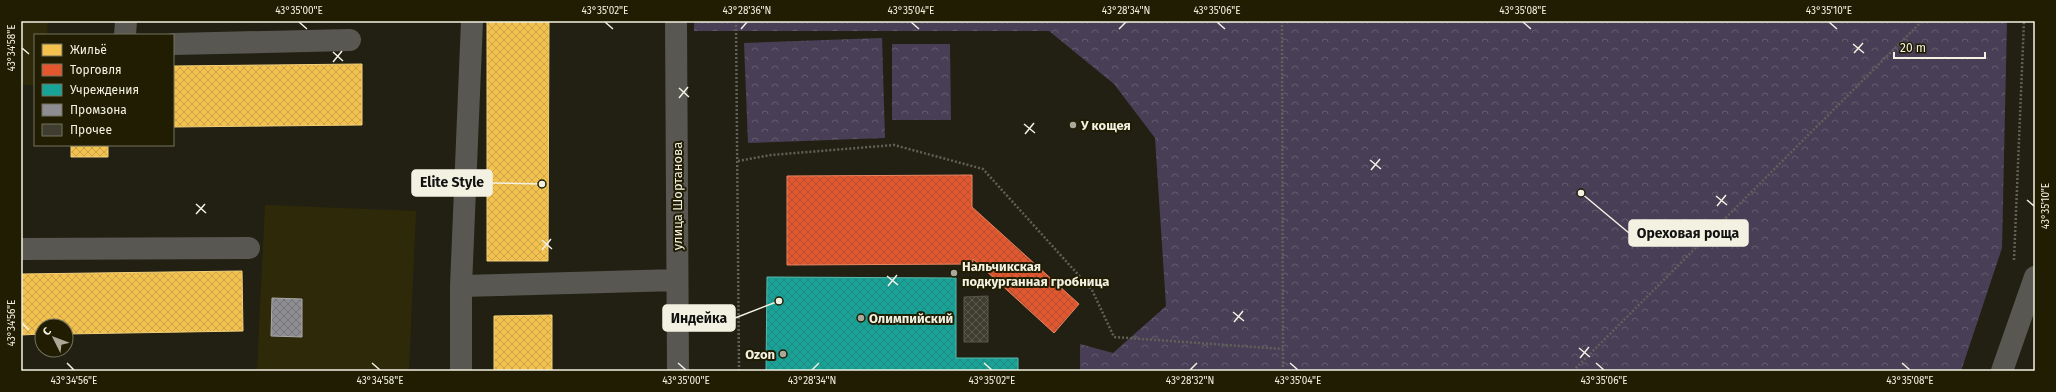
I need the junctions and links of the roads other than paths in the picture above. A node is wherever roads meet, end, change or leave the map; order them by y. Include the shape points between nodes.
1 (126, 21) edge
2 (472, 21) edge
3 (676, 21) edge
4 (125, 34) edge
5 (350, 40) dead end
6 (174, 44) edge
7 (249, 248) dead end
8 (21, 249) edge
9 (2035, 277) edge
10 (677, 280) junction
11 (461, 286) junction
12 (461, 371) edge
13 (678, 371) edge
14 (2002, 371) edge

1 - 4 street
2 - 11 street
3 - 10 street, улица Шортанова
5 - 6 street
7 - 8 street
9 - 14 street
10 - 11 street
10 - 13 street, улица Шортанова
11 - 12 street

